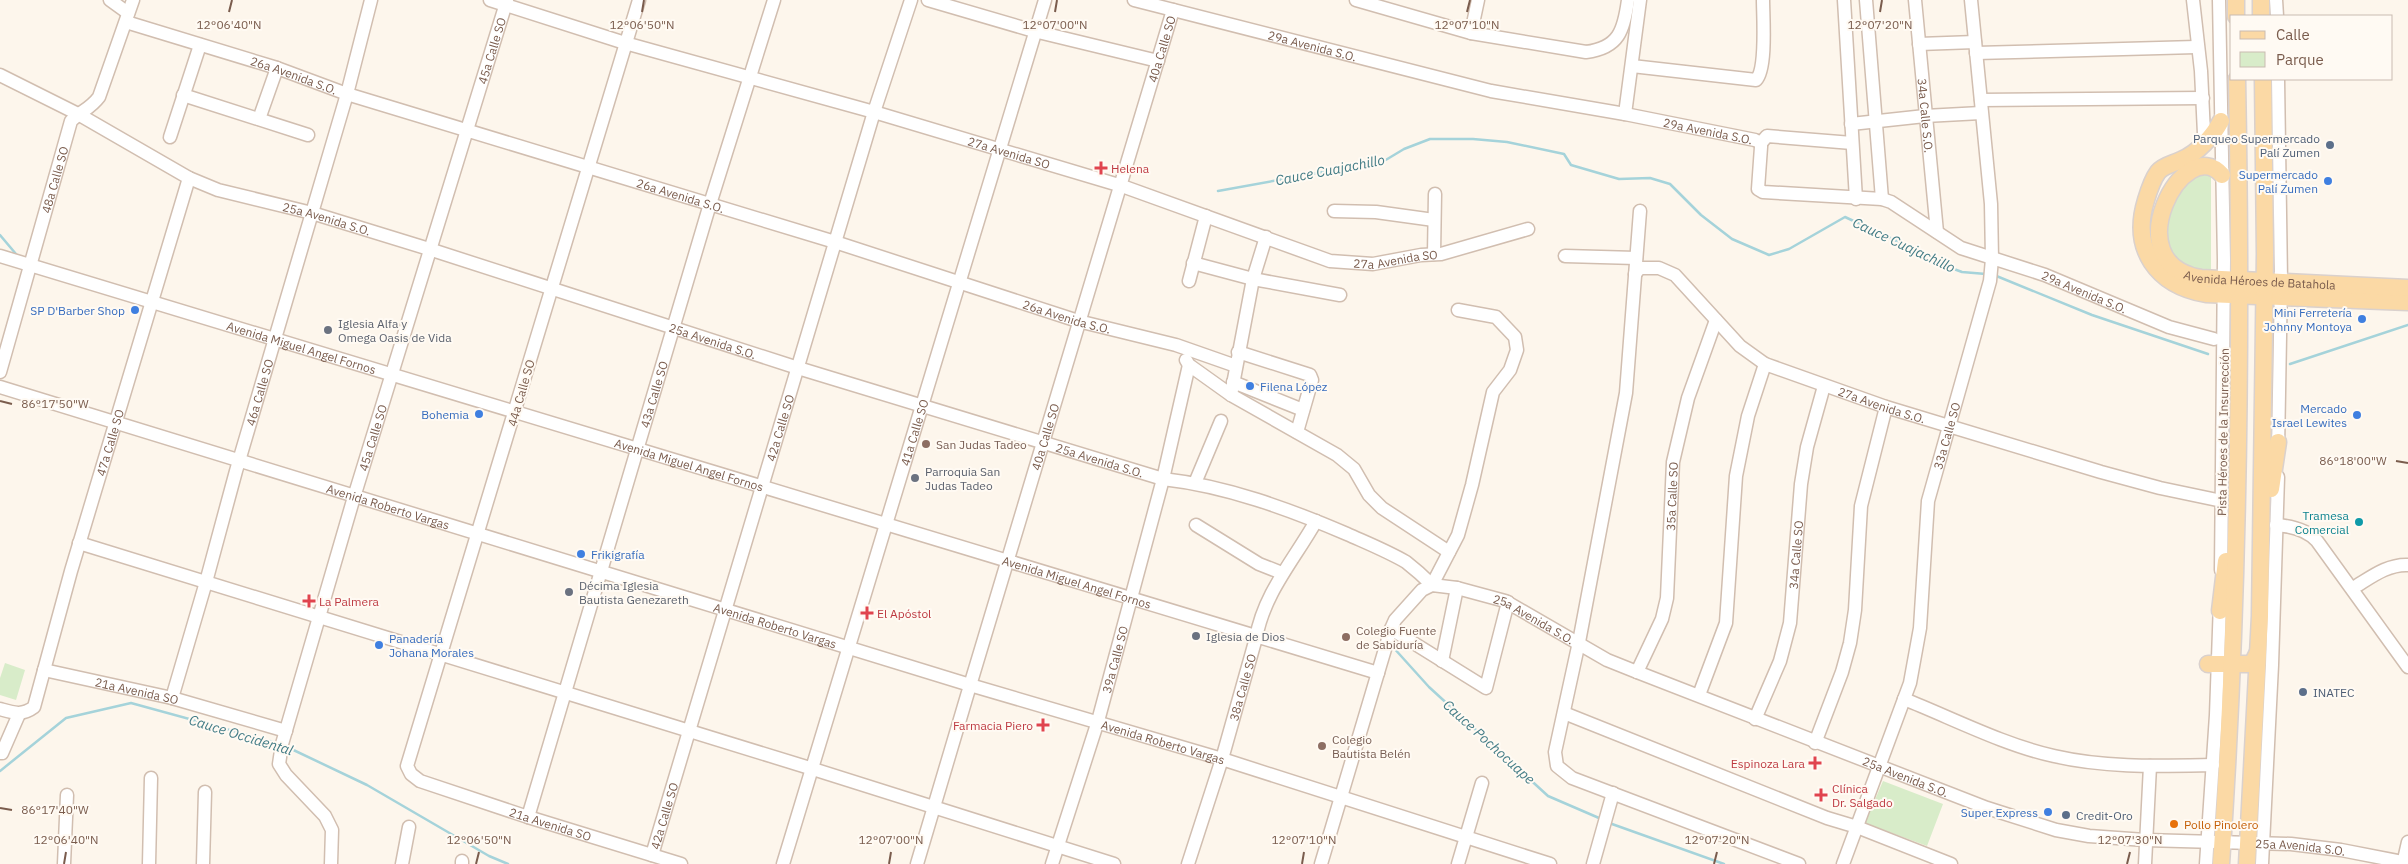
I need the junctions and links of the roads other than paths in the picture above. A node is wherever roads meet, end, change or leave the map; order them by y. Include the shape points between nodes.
1 (110, 0) edge
2 (133, 0) edge
3 (371, 0) edge
4 (490, 0) edge
5 (638, 0) edge
6 (774, 0) edge
7 (911, 0) edge
8 (928, 0) edge
9 (1045, 0) edge
10 (1134, 0) edge
11 (1356, 0) edge
12 (1478, 0) edge
13 (1628, 0) edge
14 (1640, 0) edge
15 (1763, 0) edge
16 (1844, 0) edge
17 (1866, 0) edge
18 (1915, 0) edge
19 (1971, 0) edge
20 (2193, 0) edge
21 (2219, 0) edge
22 (2234, 0) edge
23 (2261, 0) edge
24 (2268, 0) edge
25 (2276, 0) edge
26 (506, 2) edge
27 (1173, 10) junction
28 (2235, 15) edge
29 (2261, 15) edge
30 (2268, 15) edge
31 (2277, 15) edge
32 (127, 18) junction
33 (1034, 31) junction
34 (1471, 33) junction
35 (625, 43) junction
36 (1919, 44) junction
37 (200, 45) junction
38 (1976, 47) junction
39 (2196, 47) junction
40 (1158, 61) junction
41 (1632, 66) junction
42 (277, 68) junction
43 (0, 75) edge
44 (748, 79) junction
45 (2237, 80) edge
46 (2278, 80) edge
47 (2263, 83) edge
48 (347, 94) junction
49 (182, 95) junction
50 (2203, 98) junction
51 (1980, 100) junction
52 (874, 112) junction
53 (1981, 113) junction
54 (78, 114) junction
55 (1625, 114) junction
56 (1925, 116) junction
57 (259, 119) junction
58 (2221, 120) junction
59 (1875, 121) junction
60 (1851, 124) junction
61 (467, 131) junction
62 (308, 135) dead end
63 (170, 138) dead end
64 (1760, 143) junction
65 (1852, 143) junction
66 (2201, 146) junction
67 (999, 148) junction
68 (588, 168) junction
69 (2174, 173) junction
70 (2222, 175) junction
71 (189, 178) junction
72 (1122, 186) junction
73 (1435, 194) dead end
74 (1856, 199) junction
75 (1882, 199) junction
76 (710, 204) junction
77 (1334, 210) dead end
78 (1640, 211) dead end
79 (312, 213) junction
80 (1206, 216) junction
81 (1434, 220) junction
82 (1528, 229) dead end
83 (1937, 232) junction
84 (1266, 237) junction
85 (835, 242) junction
86 (429, 249) junction
87 (1434, 254) junction
88 (0, 256) edge
89 (1565, 256) dead end
90 (1636, 258) junction
91 (1992, 262) junction
92 (1193, 263) junction
93 (30, 265) junction
94 (1635, 274) junction
95 (1253, 279) junction
96 (1189, 281) dead end
97 (958, 282) junction
98 (2224, 286) junction
99 (2241, 286) junction
100 (552, 288) junction
101 (2408, 288) edge
102 (2274, 289) junction
103 (1340, 295) dead end
104 (152, 301) junction
105 (2408, 302) edge
106 (1458, 310) dead end
107 (1716, 320) junction
108 (1078, 321) junction
109 (674, 326) junction
110 (276, 338) junction
111 (2214, 340) dead end
112 (1176, 345) junction
113 (1238, 352) junction
114 (1765, 364) junction
115 (1189, 365) junction
116 (1236, 366) junction
117 (798, 368) junction
118 (0, 372) edge
119 (391, 373) junction
120 (1824, 386) junction
121 (0, 387) edge
122 (1232, 389) junction
123 (922, 405) junction
124 (1886, 407) junction
125 (1303, 410) junction
126 (516, 411) junction
127 (1221, 421) dead end
128 (116, 422) junction
129 (1949, 424) junction
130 (1297, 432) junction
131 (1042, 442) junction
132 (2239, 442) junction
133 (2278, 442) junction
134 (638, 448) junction
135 (239, 461) junction
136 (1163, 479) junction
137 (1195, 483) junction
138 (762, 486) junction
139 (354, 497) junction
140 (2222, 502) junction
141 (1316, 521) junction
142 (886, 523) junction
143 (1196, 525) dead end
144 (2276, 525) junction
145 (478, 535) junction
146 (79, 543) junction
147 (1449, 552) junction
148 (1007, 561) junction
149 (2408, 565) edge
150 (601, 573) junction
151 (1282, 573) junction
152 (206, 582) junction
153 (1432, 585) junction
154 (1457, 588) junction
155 (2353, 588) junction
156 (1131, 600) junction
157 (1508, 602) junction
158 (726, 610) junction
159 (2220, 611) junction
160 (2260, 616) junction
161 (319, 617) junction
162 (1391, 629) junction
163 (1256, 638) junction
164 (1579, 642) junction
165 (848, 647) junction
166 (2258, 652) junction
167 (440, 654) junction
168 (1442, 661) junction
169 (2220, 664) junction
170 (2408, 667) edge
171 (44, 670) junction
172 (1637, 672) junction
173 (1378, 674) junction
174 (970, 685) junction
175 (566, 693) junction
176 (1699, 695) junction
177 (172, 698) junction
178 (1904, 699) junction
179 (0, 709) edge
180 (1564, 713) junction
181 (19, 714) junction
182 (1756, 719) junction
183 (1098, 721) junction
184 (286, 731) junction
185 (690, 731) junction
186 (1815, 743) junction
187 (0, 754) edge
188 (1222, 759) junction
189 (1880, 766) junction
190 (2150, 766) junction
191 (2213, 766) junction
192 (813, 768) junction
193 (152, 778) dead end
194 (420, 781) joint
195 (1482, 783) dead end
196 (205, 792) dead end
197 (1613, 793) junction
198 (67, 795) dead end
199 (1340, 798) junction
200 (934, 807) junction
201 (528, 818) junction
202 (409, 827) dead end
203 (1857, 827) junction
204 (1466, 836) junction
205 (2145, 840) junction
206 (2215, 842) junction
207 (2408, 842) edge
208 (2256, 844) junction
209 (1057, 846) junction
210 (652, 855) junction
211 (2405, 863) edge
212 (64, 864) edge
213 (149, 864) edge
214 (203, 864) edge
215 (331, 864) edge
216 (402, 864) edge
217 (681, 864) edge
218 (783, 864) edge
219 (917, 864) edge
220 (1052, 864) edge
221 (1114, 864) edge
222 (1188, 864) edge
223 (1321, 864) edge
224 (1458, 864) edge
225 (1550, 864) edge
226 (1593, 864) edge
227 (1799, 864) edge
228 (1843, 864) edge
229 (1952, 864) edge
230 (2145, 864) edge
231 (2206, 864) edge
232 (2221, 864) edge
233 (2247, 864) edge
234 (2262, 864) edge

1 - 32 street, 26a Avenida S.O.
2 - 32 street, 48a Calle SO
3 - 48 street, 46a Calle SO
4 - 26 street, 27a Avenida SO
5 - 35 street, 44a Calle SO
6 - 44 street, 43a Calle SO
7 - 52 street, 42a Calle SO
8 - 33 street
9 - 33 street, 41a Calle SO
10 - 27 street, 29a Avenida S.O.
11 - 34 street
12 - 34 street
13 - 34 street via 1621,31 1615,41 1602,50 1566,50
14 - 41 street
15 - 41 street via 1763,50 1760,76 1756,80
16 - 60 street
17 - 59 street
18 - 36 street, 34a Calle S.O.
19 - 38 street, 33a Calle SO
20 - 39 street
21 - 58 street, Pista Héroes de la Insurrección
22 - 28 main road
23 - 29 main road
24 - 30 main road
25 - 31 street
26 - 35 street, 27a Avenida SO
26 - 61 street, 45a Calle SO
27 - 40 street, 40a Calle SO
27 - 55 street, 29a Avenida S.O. via 1491,91
32 - 37 street, 26a Avenida S.O.
32 - 54 street, 48a Calle SO via 99,97 92,107
33 - 40 street
33 - 67 street, 41a Calle SO
35 - 44 street, 27a Avenida SO
35 - 68 street, 44a Calle SO
36 - 38 street
36 - 56 street, 34a Calle S.O.
37 - 42 street, 26a Avenida S.O.
37 - 49 street
38 - 39 street
38 - 51 street, 33a Calle SO
39 - 50 street
40 - 72 street, 40a Calle SO
41 - 55 street
42 - 48 street, 26a Avenida S.O.
42 - 57 street
43 - 54 street, 25a Avenida S.O.
44 - 52 street, 27a Avenida SO
44 - 76 street, 43a Calle SO
45 - 99 main road, Pista Héroes de la Insurrección
46 - 102 street
47 - 102 main road
48 - 61 street, 26a Avenida S.O.
48 - 79 street, 46a Calle SO
49 - 57 street
49 - 63 street
50 - 51 street
50 - 66 street
51 - 53 street, 33a Calle SO
52 - 67 street, 27a Avenida SO
52 - 85 street, 42a Calle SO
53 - 56 street
53 - 91 street, 33a Calle SO via 1991,204
54 - 71 street, 25a Avenida S.O.
54 - 93 street, 48a Calle SO via 71,121
55 - 64 street, 29a Avenida S.O.
56 - 59 street
56 - 83 street, 34a Calle S.O.
57 - 62 street
58 - 66 main road
58 - 70 street, Pista Héroes de la Insurrección
59 - 60 street
59 - 75 street
60 - 65 street
61 - 68 street, 26a Avenida S.O.
61 - 86 street, 45a Calle SO
64 - 65 street via 1767,136
64 - 74 street, 29a Avenida S.O. via 1758,189 1768,193
65 - 74 street
66 - 69 main road
67 - 72 street, 27a Avenida SO
67 - 97 street, 41a Calle SO
68 - 76 street, 26a Avenida S.O.
68 - 100 street, 44a Calle SO
69 - 70 main road, Avenida Héroes de Batahola via 2196,166 2212,166
69 - 98 main road, Avenida Héroes de Batahola via 2158,231 2161,248 2170,262 2183,272
69 - 98 main road, Avenida Héroes de Batahola via 2151,185 2143,212 2142,235 2146,253 2162,276 2178,286 2197,292
70 - 98 street, Pista Héroes de la Insurrección
71 - 79 street, 25a Avenida S.O. via 218,190
71 - 104 street, 47a Calle SO
72 - 80 street, 27a Avenida SO
72 - 108 street, 40a Calle SO
73 - 81 street
74 - 75 street, 29a Avenida S.O.
75 - 83 street, 29a Avenida S.O.
76 - 85 street, 26a Avenida S.O.
76 - 109 street, 43a Calle SO
77 - 81 street
78 - 90 street
79 - 86 street, 25a Avenida S.O.
79 - 110 street, 46a Calle SO
80 - 84 street, 27a Avenida SO
80 - 92 street
81 - 87 street
82 - 87 street, 27a Avenida SO
83 - 91 street, 29a Avenida S.O. via 1961,248
84 - 87 street, 27a Avenida SO via 1330,261 1373,264
84 - 95 street
85 - 97 street, 26a Avenida S.O.
85 - 117 street, 42a Calle SO
86 - 100 street, 25a Avenida S.O.
86 - 119 street, 45a Calle SO
88 - 93 street, Avenida Miguel Angel Fornos
89 - 90 street
90 - 94 street
91 - 111 street, 29a Avenida S.O. via 2045,275 2169,327
91 - 129 street, 33a Calle SO via 1990,281
92 - 95 street
92 - 96 street
93 - 104 street, Avenida Miguel Angel Fornos
93 - 118 street, 48a Calle SO
94 - 107 street, 27a Avenida S.O. via 1646,267 1675,275
94 - 164 street via 1626,394
95 - 103 street
95 - 113 street
97 - 108 street, 26a Avenida S.O.
97 - 123 street, 41a Calle SO
98 - 99 main road, Avenida Héroes de Batahola
98 - 140 street, Pista Héroes de la Insurrección
99 - 102 main road, Avenida Héroes de Batahola
99 - 132 main road, Pista Héroes de la Insurrección
100 - 109 street, 25a Avenida S.O.
100 - 126 street, 44a Calle SO
101 - 102 main road, Avenida Héroes de Batahola
102 - 105 main road, Avenida Héroes de Batahola
102 - 133 street
102 - 160 main road
104 - 110 street, Avenida Miguel Angel Fornos
104 - 128 street, 47a Calle SO
106 - 147 street via 1496,317 1515,337 1517,350 1510,370 1493,392 1472,485 1458,535
107 - 114 street, 27a Avenida S.O. via 1740,346
107 - 172 street, 35a Calle SO via 1688,398 1673,462 1667,598 1662,619
108 - 112 street, 26a Avenida S.O.
108 - 131 street, 40a Calle SO
109 - 117 street, 25a Avenida S.O.
109 - 134 street, 43a Calle SO
110 - 119 street, Avenida Miguel Angel Fornos
110 - 135 street, 46a Calle SO
112 - 115 street
112 - 116 street, 26a Avenida S.O.
113 - 116 street
113 - 125 street via 1310,375 1312,380
114 - 120 street, 27a Avenida S.O.
114 - 176 street via 1748,416 1736,476 1726,623
115 - 122 street
115 - 136 street, 39a Calle SO
116 - 122 street
117 - 123 street, 25a Avenida S.O.
117 - 138 street, 42a Calle SO
119 - 126 street, Avenida Miguel Angel Fornos
119 - 139 street, 45a Calle SO
120 - 124 street, 27a Avenida S.O.
120 - 182 street, 34a Calle SO via 1807,447 1801,484 1790,623 1780,661
121 - 128 street, Avenida Roberto Vargas
122 - 125 street
122 - 130 street
123 - 131 street, 25a Avenida S.O.
123 - 142 street, 41a Calle SO
124 - 129 street, 27a Avenida S.O.
124 - 186 street via 1861,506 1850,643
125 - 130 street
126 - 134 street, Avenida Miguel Angel Fornos
126 - 145 street, 44a Calle SO
127 - 137 street
128 - 135 street, Avenida Roberto Vargas
128 - 146 street, 47a Calle SO
129 - 140 street, 27a Avenida S.O. via 2101,472
129 - 178 street, 33a Calle SO via 1927,507 1920,628
130 - 147 street via 1354,469 1382,508
131 - 136 street, 25a Avenida S.O.
131 - 148 street, 40a Calle SO
132 - 159 main road
132 - 169 main road, Pista Héroes de la Insurrección
133 - 144 street
133 - 160 main road via 2271,484 2268,553
134 - 138 street, Avenida Miguel Angel Fornos
134 - 150 street, 43a Calle SO
135 - 139 street, Avenida Roberto Vargas
135 - 152 street, 46a Calle SO
136 - 137 street, 25a Avenida S.O.
136 - 156 street, 39a Calle SO
137 - 141 street, 25a Avenida S.O.
138 - 142 street, Avenida Miguel Angel Fornos
138 - 158 street, 42a Calle SO
139 - 145 street, Avenida Roberto Vargas
139 - 161 street, 45a Calle SO
140 - 159 street, Pista Héroes de la Insurrección
141 - 151 street, 38a Calle SO via 1292,563
141 - 153 street, 25a Avenida S.O. via 1406,563
142 - 148 street, Avenida Miguel Angel Fornos
142 - 165 street, 41a Calle SO
143 - 151 street via 1259,564
144 - 155 street via 2288,525 2313,536
144 - 208 street
145 - 150 street, Avenida Roberto Vargas
145 - 167 street, 44a Calle SO
146 - 152 street
146 - 171 street, 47a Calle SO
147 - 153 street
148 - 156 street, Avenida Miguel Angel Fornos
148 - 174 street, 40a Calle SO
149 - 155 street via 2397,564 2387,568
150 - 158 street, Avenida Roberto Vargas
150 - 175 street, 43a Calle SO
151 - 163 street, 38a Calle SO via 1260,618
152 - 161 street
152 - 177 street, 46a Calle SO
153 - 154 street, 25a Avenida S.O.
153 - 162 street via 1422,590
154 - 157 street, 25a Avenida S.O.
154 - 168 street
155 - 170 street
156 - 163 street, Avenida Miguel Angel Fornos
156 - 183 street, 39a Calle SO
157 - 164 street, 25a Avenida S.O.
157 - 168 street via 1486,688
158 - 165 street, Avenida Roberto Vargas
158 - 185 street, 42a Calle SO
159 - 169 street, Pista Héroes de la Insurrección
160 - 166 main road
161 - 167 street
161 - 184 street, 45a Calle SO
162 - 168 street
162 - 173 street
163 - 173 street, Avenida Miguel Angel Fornos
163 - 188 street, 38a Calle SO
164 - 172 street, 25a Avenida S.O. via 1607,660
164 - 180 street
165 - 174 street, Avenida Roberto Vargas
165 - 192 street, 41a Calle SO
166 - 169 main road via 2252,664
166 - 208 main road
167 - 175 street
167 - 194 street, 44a Calle SO via 407,766
169 - 191 street, Pista Héroes de la Insurrección
169 - 206 main road, Pista Héroes de la Insurrección
171 - 177 street, 21a Avenida SO
171 - 181 street, 47a Calle SO via 34,706
172 - 176 street, 25a Avenida S.O.
173 - 199 street
174 - 183 street, Avenida Roberto Vargas
174 - 200 street, 40a Calle SO
175 - 185 street
175 - 201 street, 43a Calle SO
176 - 182 street, 25a Avenida S.O.
177 - 184 street, 21a Avenida SO
178 - 189 street, 33a Calle SO
178 - 190 street via 2053,756 2113,765
179 - 181 street
180 - 197 street via 1555,752 1557,766 1572,778
180 - 203 street
181 - 187 street
182 - 186 street, 25a Avenida S.O.
183 - 188 street, Avenida Roberto Vargas
183 - 209 street, 39a Calle SO
184 - 215 street, 45a Calle SO via 279,764 325,816 332,830
185 - 192 street
185 - 210 street, 42a Calle SO
186 - 189 street, 25a Avenida S.O.
188 - 199 street, Avenida Roberto Vargas
188 - 222 street, 38a Calle SO
189 - 203 street, 33a Calle SO
189 - 205 street, 25a Avenida S.O. via 1987,808 2056,830
190 - 191 street
190 - 205 street
191 - 206 street, Pista Héroes de la Insurrección
192 - 200 street
192 - 218 street, 41a Calle SO
193 - 213 street
194 - 201 street, 21a Avenida SO
195 - 204 street
196 - 214 street
197 - 226 street
197 - 227 street
198 - 212 street
199 - 204 street, Avenida Roberto Vargas
199 - 223 street
200 - 209 street
200 - 219 street, 40a Calle SO
201 - 210 street, 21a Avenida SO
202 - 216 street
203 - 228 street, 33a Calle SO
203 - 229 street
204 - 224 street
204 - 225 street, Avenida Roberto Vargas
205 - 206 street, 25a Avenida S.O.
205 - 230 street
206 - 208 street, 25a Avenida S.O.
206 - 231 street, Pista Héroes de la Insurrección
206 - 232 main road, Pista Héroes de la Insurrección
207 - 211 street
208 - 211 street, 25a Avenida S.O. via 2341,850
208 - 233 main road
208 - 234 street
209 - 220 street, 39a Calle SO
209 - 221 street
210 - 217 street, 21a Avenida SO

